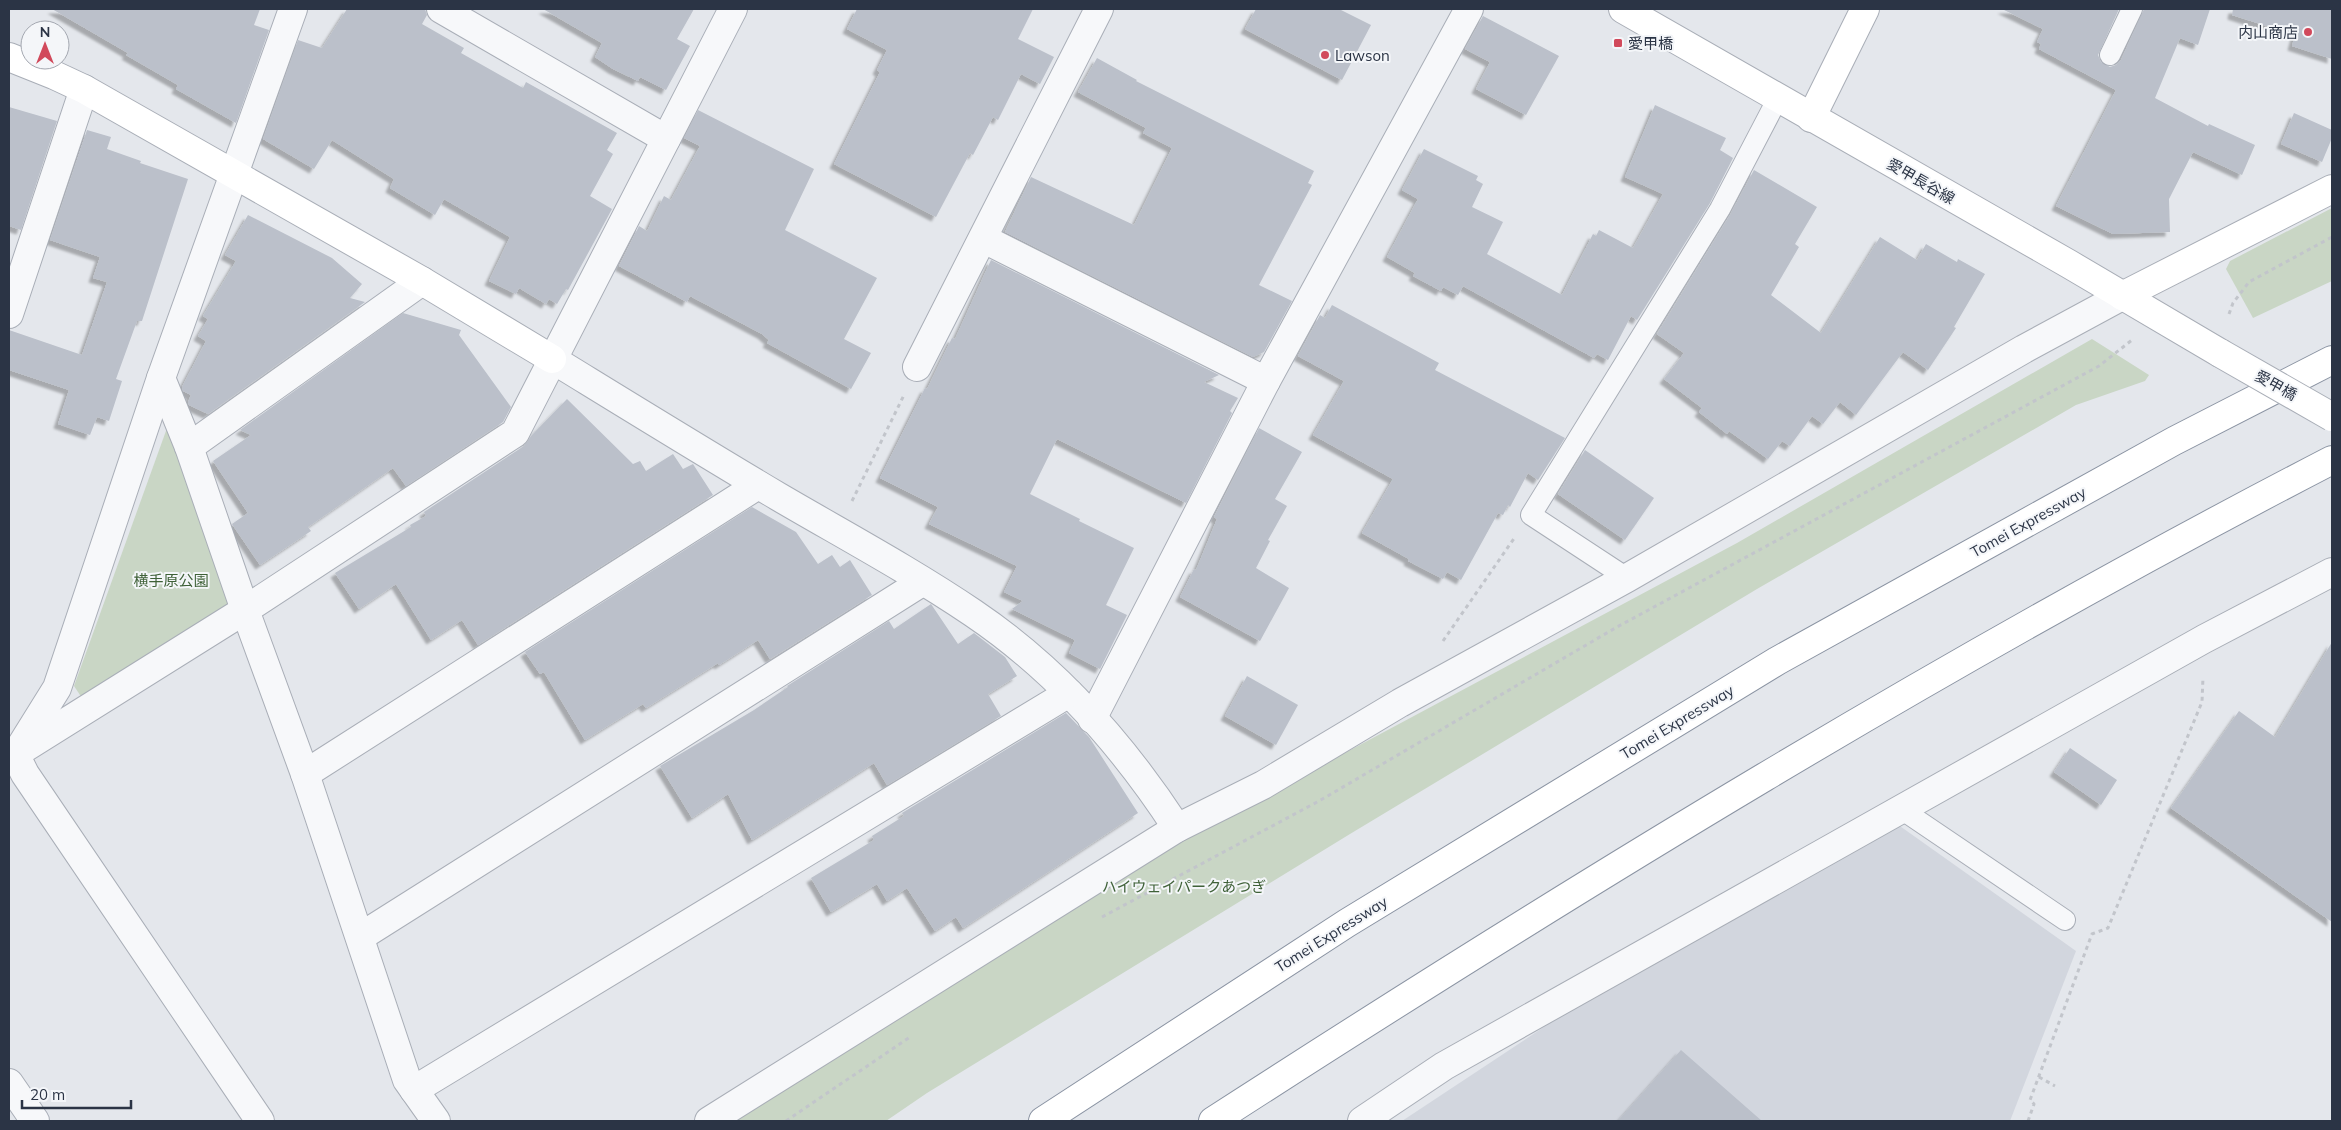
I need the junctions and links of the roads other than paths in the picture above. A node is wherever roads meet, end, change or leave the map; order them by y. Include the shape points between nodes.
1 (293, 9) edge
2 (441, 9) edge
3 (732, 9) edge
4 (1099, 9) edge
5 (1469, 9) edge
6 (1623, 9) edge
7 (1865, 9) edge
8 (2132, 9) edge
9 (2110, 55) dead end
10 (9, 58) edge
11 (84, 89) junction
12 (1778, 98) junction
13 (1811, 118) junction
14 (666, 139) junction
15 (234, 174) junction
16 (2332, 189) edge
17 (984, 239) junction
18 (422, 281) junction
19 (2122, 296) junction
20 (9, 314) edge
21 (2220, 353) joint
22 (552, 359) junction
23 (2332, 360) edge
24 (917, 367) road end
25 (161, 378) junction
26 (1266, 381) junction
27 (2332, 417) edge
28 (189, 447) junction
29 (2332, 460) edge
30 (758, 485) junction
31 (2332, 572) edge
32 (1627, 578) junction
33 (922, 582) junction
34 (245, 610) junction
35 (1069, 692) junction
36 (1092, 719) junction
37 (12, 757) edge
38 (305, 774) junction
39 (1901, 809) junction
40 (1177, 828) junction
41 (2065, 920) dead end
42 (360, 937) junction
43 (9, 1083) edge
44 (414, 1090) junction
45 (35, 1121) edge
46 (260, 1121) edge
47 (436, 1121) edge
48 (709, 1121) edge
49 (1043, 1121) edge
50 (1213, 1121) edge
51 (1362, 1121) edge

1 - 15 street
2 - 14 street
3 - 14 street
4 - 17 street
5 - 26 street
6 - 12 main road, 愛甲長谷線
7 - 13 main road
8 - 9 lane
10 - 11 main road
11 - 15 main road
11 - 20 street
12 - 13 main road, 愛甲長谷線
12 - 32 lane via 1720,209 1531,515
13 - 19 main road, 愛甲長谷線
14 - 22 street
15 - 18 main road
15 - 25 street
16 - 19 main road
17 - 24 street
17 - 26 street
18 - 22 main road
18 - 28 street
19 - 21 main road, 愛甲長谷線
19 - 32 street via 2024,348
21 - 27 main road, 愛甲橋, bridge
22 - 30 street
22 - 34 street via 515,433
23 - 49 main road, Tomei Expressway via 2174,441 1777,661 1346,923
25 - 28 street
25 - 37 street via 57,688
26 - 36 street
28 - 34 street
29 - 50 main road via 2216,520 1798,756 1390,1007
30 - 33 street
30 - 38 street
31 - 39 street via 2204,639
32 - 40 street via 1400,703 1263,785
33 - 35 street via 974,613 1025,652
33 - 42 street
34 - 37 street
34 - 38 street
35 - 36 street
35 - 44 street
36 - 40 street via 1147,782
37 - 46 street
38 - 42 street
39 - 41 lane
39 - 51 street via 1444,1066
40 - 48 street
42 - 44 street via 407,1080
43 - 45 street
44 - 47 street

